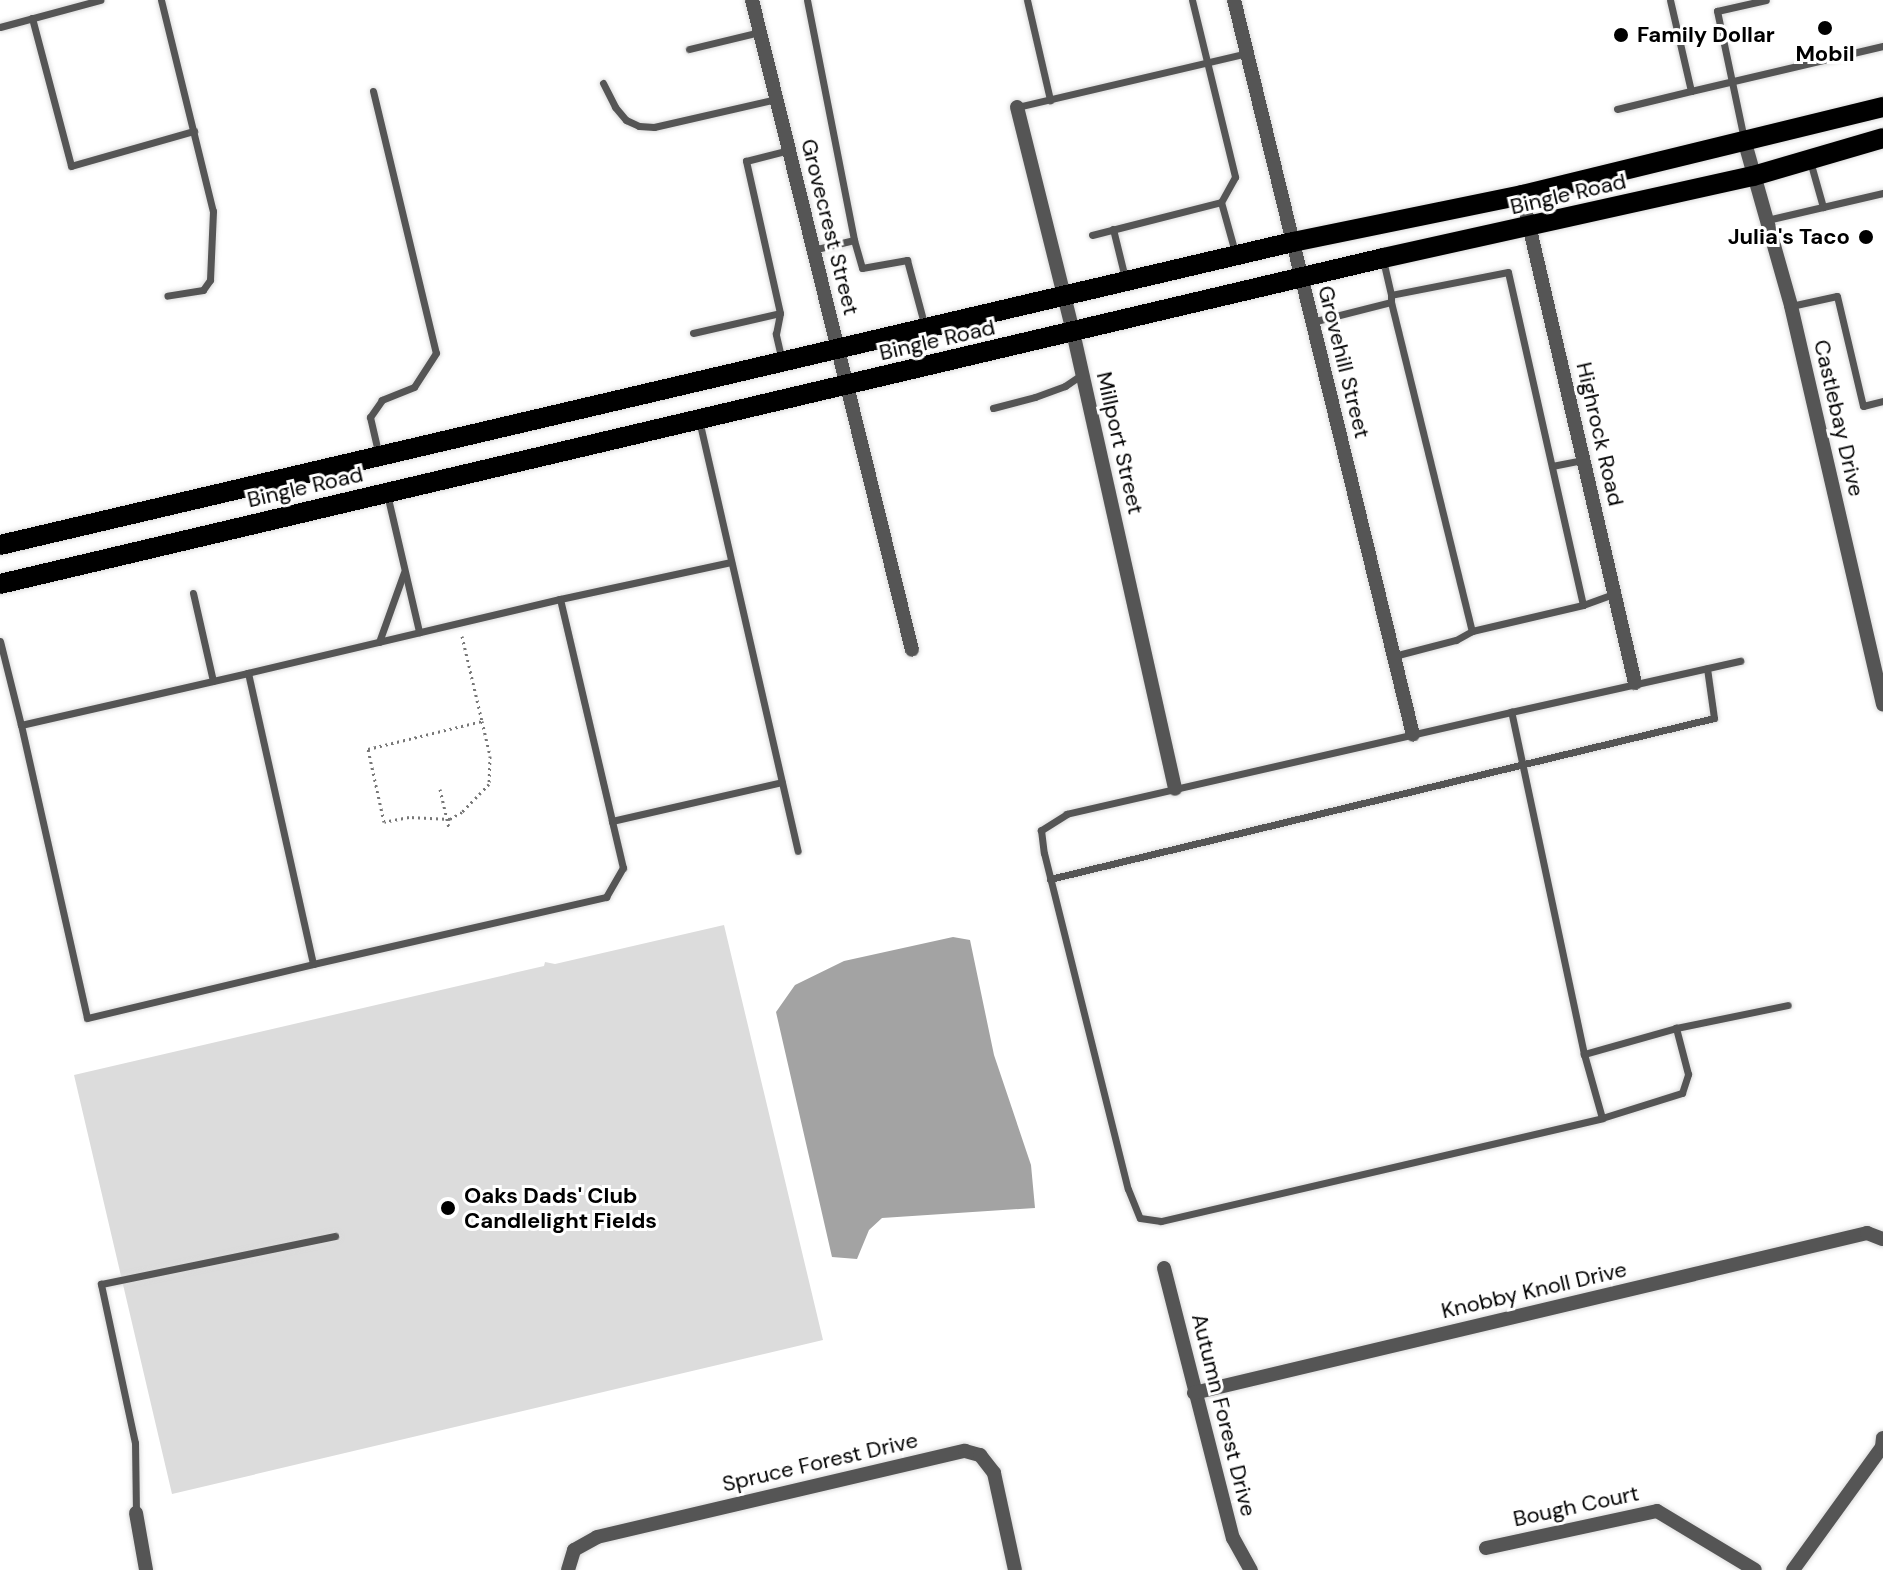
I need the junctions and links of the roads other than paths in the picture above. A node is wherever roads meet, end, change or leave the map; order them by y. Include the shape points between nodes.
1 (100, 0) edge
2 (161, 0) edge
3 (752, 0) edge
4 (807, 0) edge
5 (1027, 0) edge
6 (1192, 0) edge
7 (1234, 0) edge
8 (1670, 0) edge
9 (1714, 0) edge
10 (1766, 0) edge
11 (1717, 11) junction
12 (32, 18) junction
13 (0, 27) edge
14 (760, 32) junction
15 (1883, 46) edge
16 (689, 49) dead end
17 (1247, 53) junction
18 (1208, 63) junction
19 (1731, 81) junction
20 (603, 83) dead end
21 (373, 91) dead end
22 (1691, 91) junction
23 (777, 99) junction
24 (1050, 100) junction
25 (1017, 107) joint
26 (1883, 107) edge
27 (1617, 109) dead end
28 (194, 131) junction
29 (1883, 138) edge
30 (1745, 143) junction
31 (789, 150) junction
32 (1810, 159) junction
33 (1753, 176) junction
34 (1883, 193) edge
35 (1522, 195) junction
36 (1221, 202) junction
37 (1823, 207) junction
38 (1765, 220) junction
39 (1530, 228) junction
40 (1113, 229) junction
41 (1092, 235) dead end
42 (854, 240) junction
43 (1293, 242) junction
44 (813, 250) junction
45 (1236, 256) junction
46 (1383, 258) junction
47 (1301, 277) junction
48 (1126, 282) junction
49 (167, 296) dead end
50 (1064, 297) junction
51 (1391, 299) junction
52 (1791, 306) junction
53 (780, 313) junction
54 (1312, 322) junction
55 (925, 329) junction
56 (1073, 332) junction
57 (693, 333) dead end
58 (837, 349) junction
59 (782, 362) junction
60 (1083, 374) junction
61 (846, 386) junction
62 (1883, 401) edge
63 (993, 408) dead end
64 (699, 420) junction
65 (378, 456) junction
66 (1583, 460) junction
67 (1552, 466) junction
68 (387, 492) junction
69 (0, 545) edge
70 (731, 562) junction
71 (405, 570) junction
72 (0, 584) edge
73 (193, 593) dead end
74 (1614, 594) junction
75 (560, 599) junction
76 (1583, 605) junction
77 (1472, 631) junction
78 (419, 632) junction
79 (0, 641) edge
80 (379, 642) junction
81 (912, 650) dead end
82 (1393, 656) junction
83 (1740, 661) dead end
84 (1707, 668) junction
85 (248, 673) junction
86 (213, 681) junction
87 (1635, 683) junction
88 (1883, 705) edge
89 (1511, 712) junction
90 (21, 725) junction
91 (1413, 735) junction
92 (1522, 762) junction
93 (782, 782) junction
94 (1175, 789) junction
95 (612, 821) junction
96 (798, 851) dead end
97 (1050, 879) junction
98 (313, 964) junction
99 (1788, 1005) dead end
100 (1676, 1028) junction
101 (1584, 1054) junction
102 (1602, 1118) junction
103 (335, 1236) dead end
104 (1883, 1239) edge
105 (1164, 1268) dead end
106 (1194, 1393) junction
107 (1883, 1438) edge
108 (136, 1513) joint
109 (1486, 1548) dead end
110 (146, 1570) edge
111 (568, 1570) edge
112 (1015, 1570) edge
113 (1251, 1570) edge
114 (1755, 1570) edge
115 (1793, 1570) edge

1 - 12 lane
2 - 28 lane
3 - 14 street, Grovecrest Street
4 - 42 lane
5 - 24 lane
6 - 18 lane
7 - 17 street, Grovehill Street
8 - 22 lane
9 - 11 lane
10 - 11 lane
11 - 19 lane
12 - 13 lane
12 - 28 lane via 71,166
14 - 16 lane
14 - 23 street, Grovecrest Street
15 - 19 lane
17 - 18 lane
17 - 43 street, Grovehill Street
18 - 24 lane
18 - 36 lane via 1235,177
19 - 22 lane
19 - 30 lane
20 - 23 lane via 615,107 639,126
21 - 65 lane via 436,353 414,387 382,400 370,417
22 - 27 lane
23 - 31 street, Grovecrest Street
24 - 25 lane
25 - 50 street, Millport Street
26 - 30 main road, Bingle Road
28 - 49 lane via 213,211 210,280 203,290
29 - 32 main road, Bingle Road
30 - 33 street, Castlebay Drive
30 - 35 main road, Bingle Road
31 - 44 street, Grovecrest Street
31 - 53 lane via 746,161
32 - 33 main road, Bingle Road
32 - 37 lane
33 - 38 street, Castlebay Drive
33 - 39 main road, Bingle Road
34 - 37 lane
35 - 39 street, Highrock Road
35 - 43 main road, Bingle Road
36 - 40 lane
36 - 45 lane
37 - 38 lane
38 - 52 street, Castlebay Drive
39 - 46 main road, Bingle Road
39 - 66 street, Highrock Road
40 - 41 lane
40 - 48 lane
42 - 44 lane
42 - 55 lane via 862,268 907,260
43 - 45 main road, Bingle Road
43 - 47 street, Grovehill Street
44 - 58 street, Grovecrest Street
45 - 48 main road, Bingle Road
46 - 47 main road, Bingle Road
46 - 51 lane
47 - 54 street, Grovehill Street
47 - 56 main road, Bingle Road
48 - 50 main road, Bingle Road
50 - 55 main road, Bingle Road
50 - 56 street, Millport Street
51 - 54 lane
51 - 67 lane via 1508,272
51 - 77 lane
52 - 62 lane via 1837,296 1863,406
52 - 88 street, Castlebay Drive
53 - 57 lane
53 - 59 lane via 776,334
54 - 82 street, Grovehill Street
55 - 58 main road, Bingle Road
56 - 60 street, Millport Street
56 - 61 main road, Bingle Road
58 - 59 main road, Bingle Road
58 - 61 street, Grovecrest Street
59 - 65 main road, Bingle Road
60 - 63 lane via 1045,393
60 - 94 street, Millport Street
61 - 64 main road, Bingle Road
61 - 81 street, Grovecrest Street
64 - 68 main road, Bingle Road
64 - 70 lane
65 - 68 main road
65 - 69 main road, Bingle Road
66 - 67 lane
66 - 74 street, Highrock Road
67 - 76 lane
68 - 71 lane
68 - 72 main road, Bingle Road
70 - 75 lane
70 - 93 lane
71 - 78 lane
71 - 80 lane
73 - 86 lane
74 - 76 lane
74 - 87 street, Highrock Road
75 - 78 lane
75 - 95 lane
76 - 77 lane
77 - 82 lane
78 - 80 lane
79 - 90 lane
80 - 85 lane
82 - 91 street, Grovehill Street
83 - 84 lane
84 - 87 lane
84 - 92 lane via 1714,718
85 - 86 lane
85 - 98 lane
86 - 90 lane
87 - 89 lane
89 - 91 lane
89 - 92 lane
90 - 98 lane via 87,1018
91 - 94 lane
92 - 97 lane
92 - 101 lane
93 - 95 lane
93 - 96 lane
94 - 97 lane via 1067,814 1041,830
95 - 98 lane via 623,868 606,897
97 - 102 lane via 1128,1189 1140,1218 1161,1221
99 - 100 lane
100 - 101 lane
100 - 102 lane via 1688,1074 1682,1093
101 - 102 lane
103 - 108 lane via 101,1284 135,1443
104 - 106 street, Knobby Knoll Drive via 1867,1233
105 - 106 street, Autumn Forest Drive
106 - 113 street, Autumn Forest Drive via 1233,1538
107 - 115 street via 1882,1447
108 - 110 street
109 - 114 street, Bough Court via 1657,1511
111 - 112 street, Spruce Forest Drive via 574,1550 597,1537 965,1451 980,1455 994,1473

